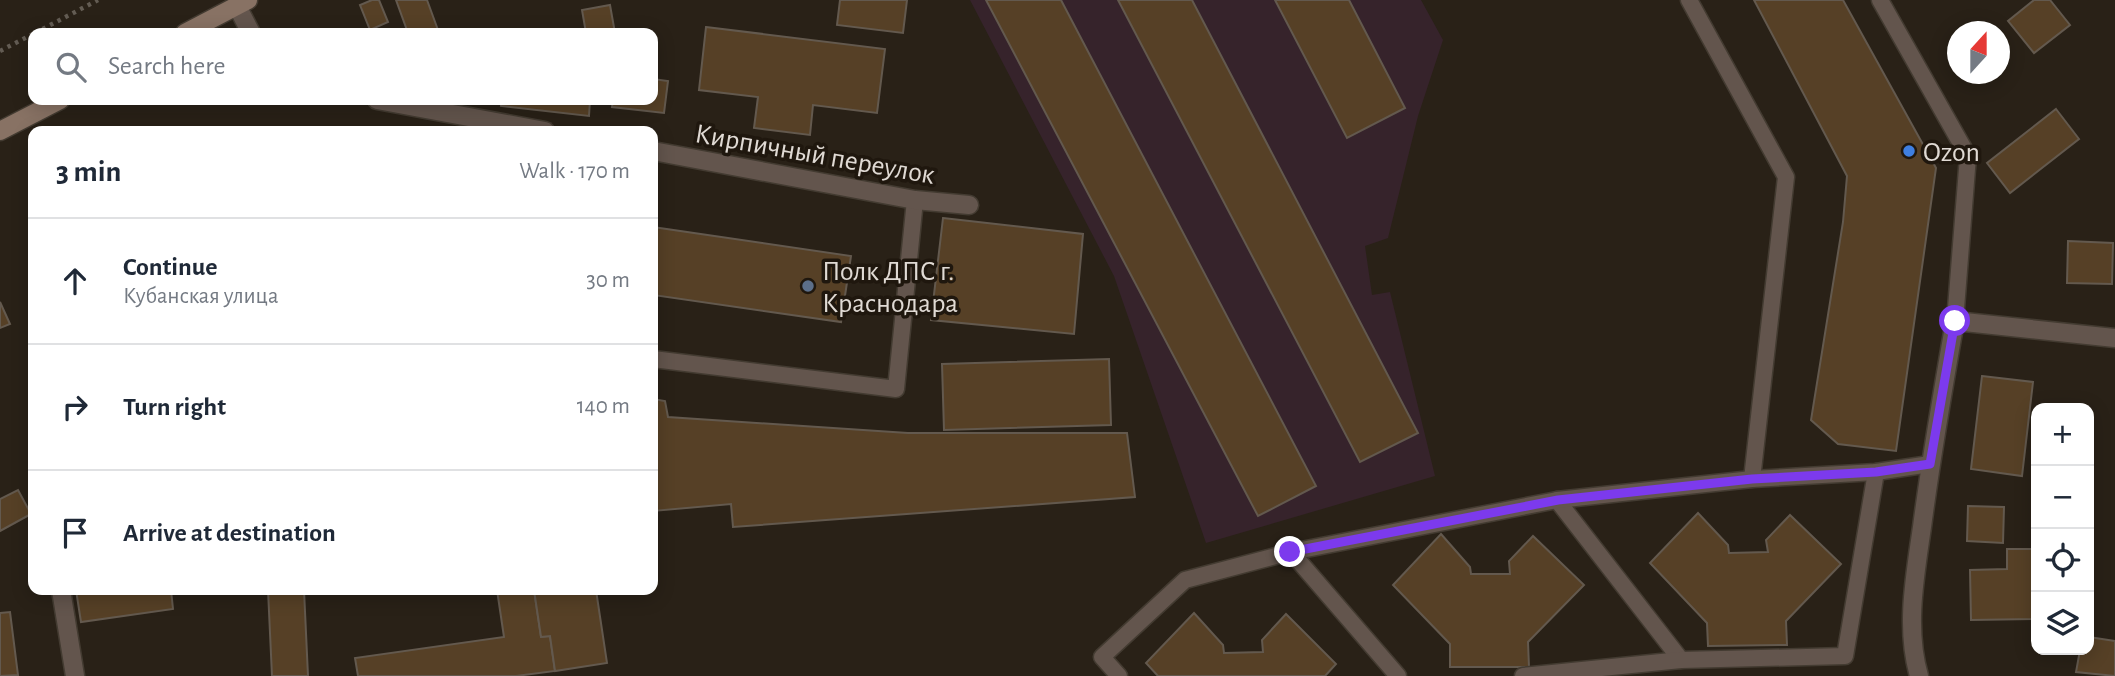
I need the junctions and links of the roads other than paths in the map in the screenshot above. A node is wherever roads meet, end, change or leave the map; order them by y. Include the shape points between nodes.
1 (1689, 0) edge
2 (1880, 0) edge
3 (242, 3) edge
4 (195, 28) edge
5 (250, 28) edge
6 (50, 105) edge
7 (404, 105) edge
8 (518, 126) edge
9 (0, 131) edge
10 (658, 152) edge
11 (915, 200) junction
12 (969, 205) dead end
13 (1955, 321) junction
14 (2115, 338) edge
15 (658, 360) edge
16 (1930, 464) junction
17 (1876, 472) junction
18 (1752, 479) junction
19 (1558, 500) junction
20 (1290, 552) junction
21 (62, 595) edge
22 (1681, 660) junction
23 (75, 676) edge
24 (1119, 676) edge
25 (1398, 676) edge
26 (1523, 676) edge
27 (1919, 676) edge

1 - 18 lane via 1786,177
2 - 13 lane via 1968,156
3 - 4 street
3 - 5 street
6 - 9 street
7 - 8 street
10 - 11 street, Кирпичный переулок
11 - 12 street, Кирпичный переулок
11 - 15 lane via 896,389
13 - 14 street
13 - 16 street
16 - 17 lane
16 - 27 street via 1912,599
17 - 18 lane
17 - 22 lane via 1844,656
18 - 19 lane
19 - 20 lane
19 - 22 lane
20 - 24 lane via 1185,580 1102,657
20 - 25 lane
21 - 23 street
22 - 26 lane

